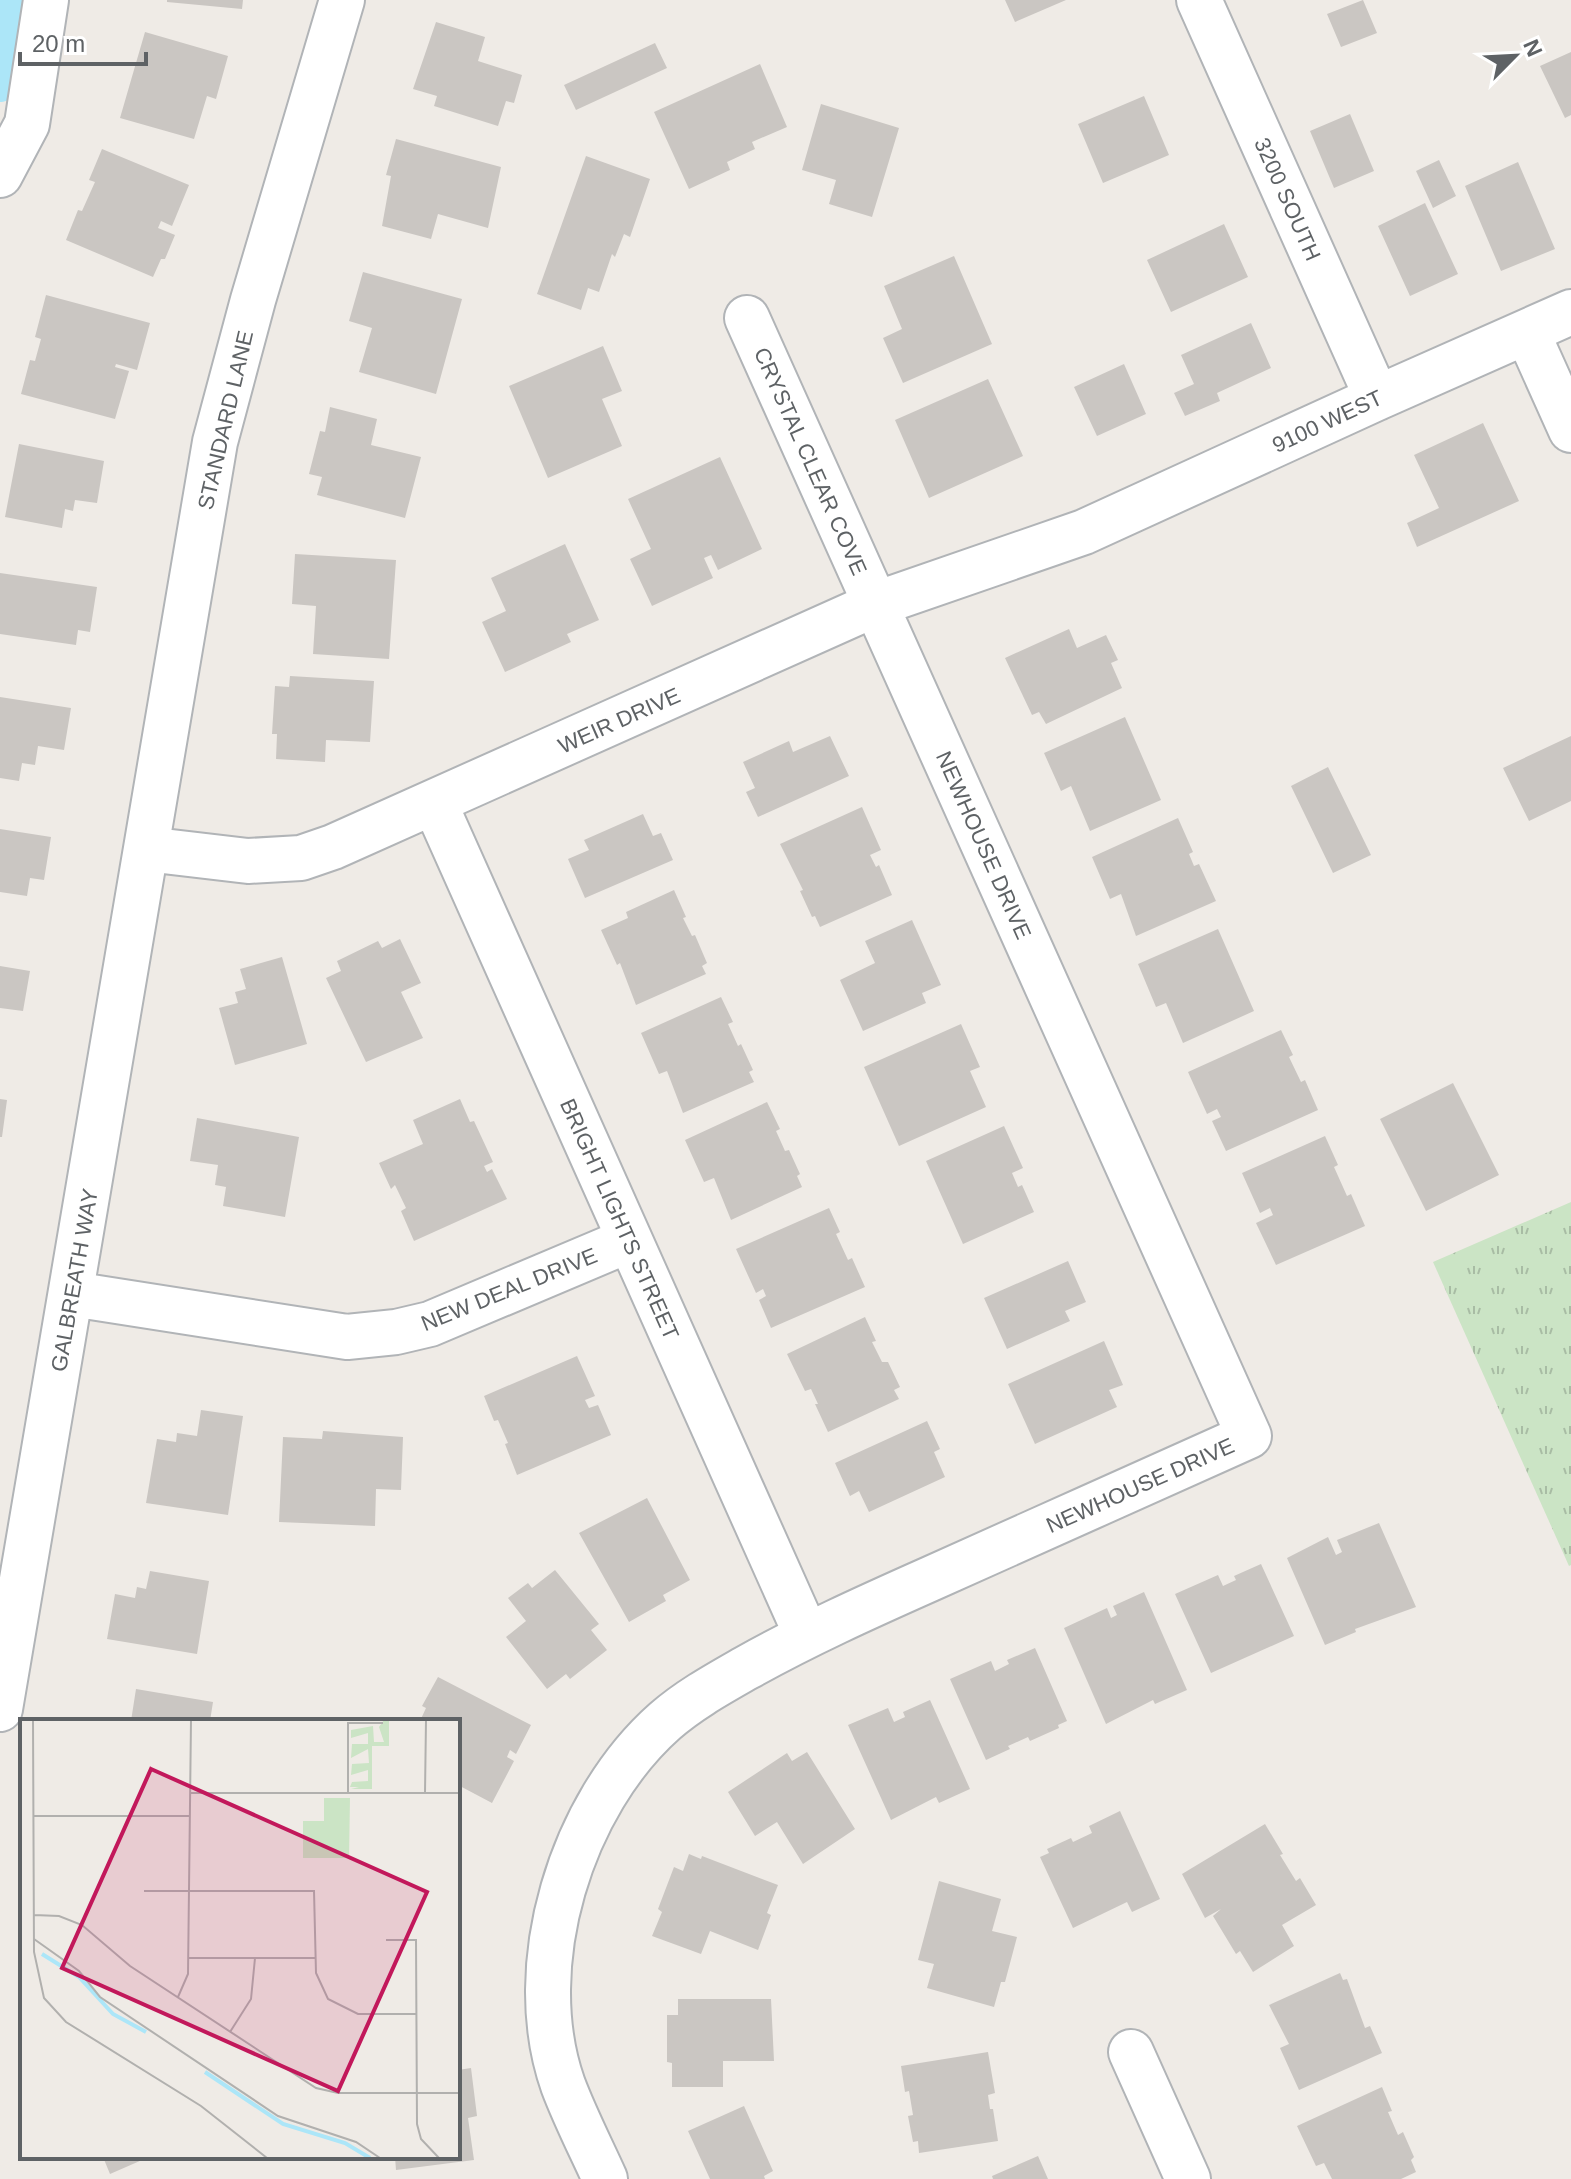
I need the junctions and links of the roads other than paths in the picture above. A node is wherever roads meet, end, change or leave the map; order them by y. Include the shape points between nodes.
1 (46, 0) edge
2 (342, 0) edge
3 (1199, 0) edge
4 (0, 175) edge
5 (1571, 312) edge
6 (747, 318) dead end
7 (1527, 332) junction
8 (1377, 398) junction
9 (1571, 430) edge
10 (1084, 532) joint
11 (876, 604) junction
12 (435, 804) junction
13 (146, 849) junction
14 (629, 1240) junction
15 (72, 1294) junction
16 (806, 1634) junction
17 (0, 1709) edge
18 (1131, 2052) dead end
19 (605, 2179) edge
20 (1188, 2179) edge

1 - 4 street via 27,124
2 - 13 street, STANDARD LANE via 215,442
3 - 8 street, 3200 SOUTH
5 - 7 street, 9100 WEST
6 - 11 street, CRYSTAL CLEAR COVE
7 - 8 street, 9100 WEST
7 - 9 street
8 - 10 street, 9100 WEST
10 - 11 street, WEIR DRIVE
11 - 12 street, WEIR DRIVE
11 - 16 street, NEWHOUSE DRIVE via 1249,1436
12 - 13 street, WEIR DRIVE via 301,858 248,861
12 - 14 street, BRIGHT LIGHTS STREET
13 - 15 street, GALBREATH WAY
14 - 15 street, NEW DEAL DRIVE via 430,1324 347,1337
14 - 16 street, BRIGHT LIGHTS STREET
15 - 17 street, GALBREATH WAY
16 - 19 street, NEWHOUSE DRIVE via 713,1687 666,1721 608,1791 567,1871 552,1934 551,2030 563,2084
18 - 20 street

